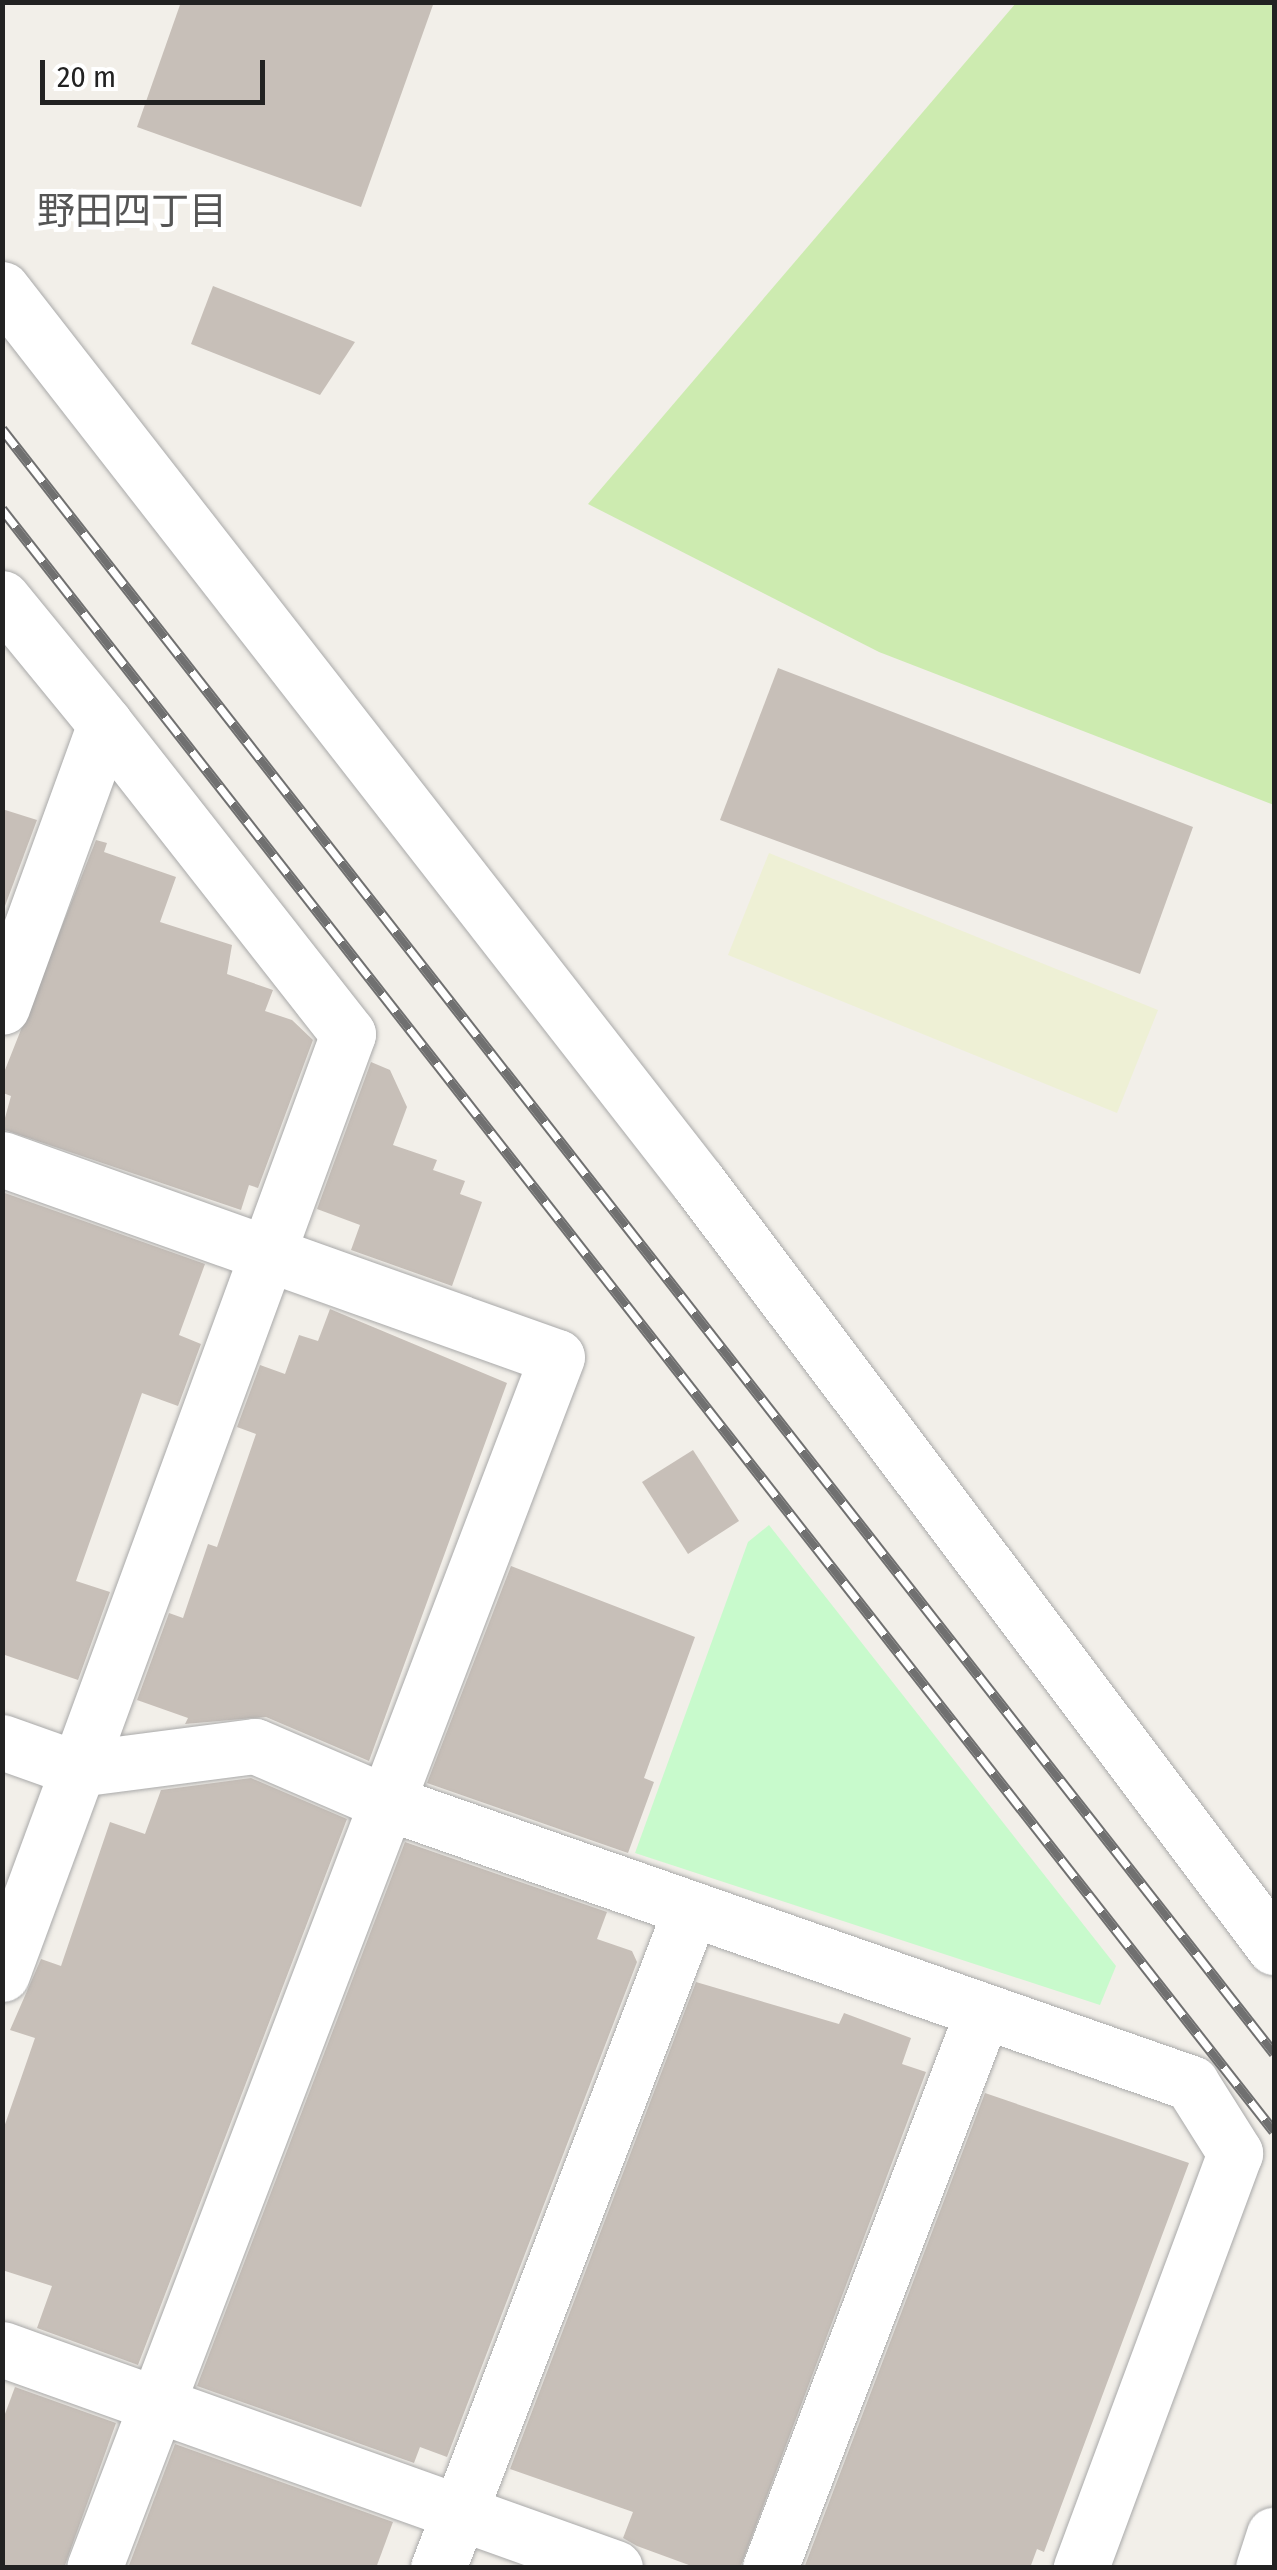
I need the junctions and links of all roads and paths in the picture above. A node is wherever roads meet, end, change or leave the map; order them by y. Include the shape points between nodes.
1 (2, 289) edge
2 (2, 598) edge
3 (105, 724) junction
4 (2, 1006) edge
5 (2, 1159) edge
6 (268, 1254) junction
7 (2, 1742) edge
8 (78, 1769) junction
9 (383, 1801) junction
10 (691, 1909) junction
11 (1274, 1947) edge
12 (2, 1974) edge
13 (983, 2010) junction
14 (2, 2349) edge
15 (156, 2402) junction
16 (459, 2511) junction
17 (1274, 2535) edge
18 (94, 2568) edge
19 (438, 2568) edge
20 (615, 2568) edge
21 (770, 2568) edge
22 (1081, 2568) edge
23 (1262, 2568) edge

1 - 11 street via 698,1182
2 - 3 street
3 - 4 street
3 - 6 street via 348,1034
5 - 6 street
6 - 8 street
6 - 9 street via 557,1356
7 - 8 street
8 - 9 street via 255,1746
8 - 12 street
9 - 10 street
9 - 15 street
10 - 13 street
10 - 16 street
13 - 21 street
13 - 22 street via 1191,2083 1235,2153
14 - 15 street
15 - 16 street
15 - 18 street
16 - 19 street
16 - 20 street
17 - 23 street

